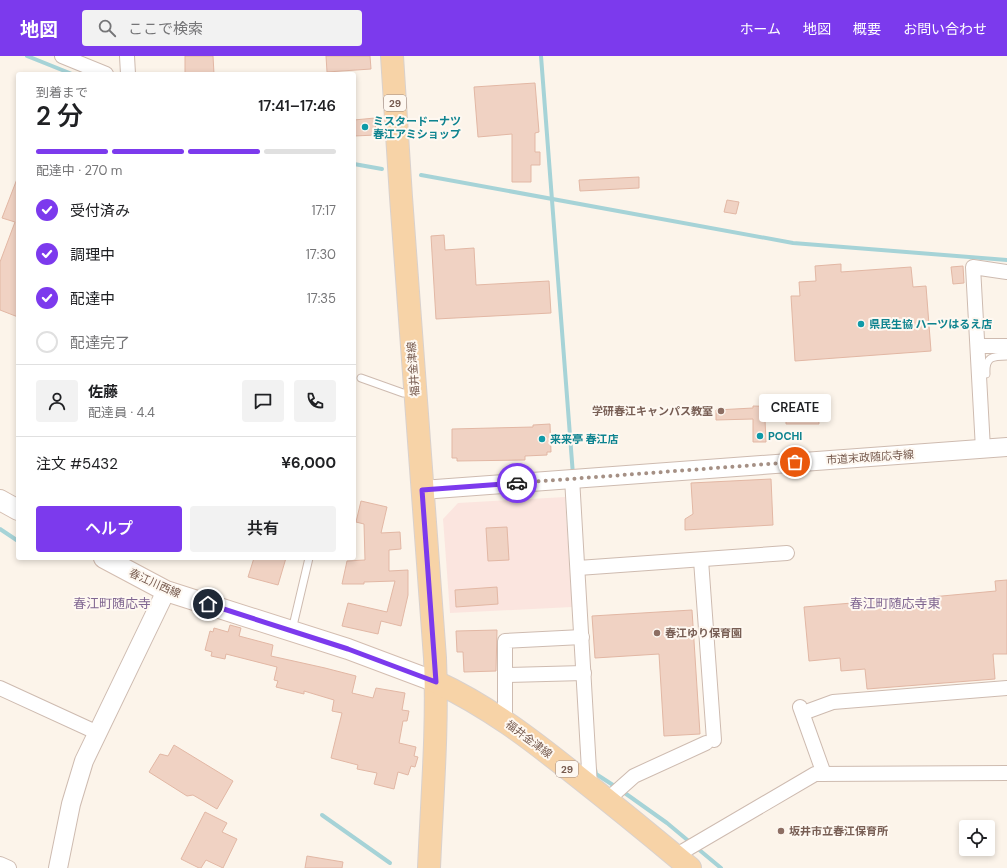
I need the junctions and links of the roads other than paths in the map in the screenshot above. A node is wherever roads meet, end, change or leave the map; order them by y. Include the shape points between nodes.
1 (62, 56) edge
2 (126, 56) edge
3 (392, 56) edge
4 (101, 72) edge
5 (128, 72) edge
6 (1007, 272) edge
7 (978, 346) junction
8 (1007, 346) edge
9 (1007, 356) edge
10 (361, 378) dead end
11 (415, 393) junction
12 (993, 448) edge
13 (572, 478) junction
14 (422, 490) junction
15 (0, 500) edge
16 (16, 509) edge
17 (787, 552) dead end
18 (108, 560) edge
19 (309, 560) edge
20 (701, 560) junction
21 (578, 568) junction
22 (166, 591) junction
23 (291, 631) junction
24 (582, 637) junction
25 (584, 673) junction
26 (505, 675) junction
27 (436, 682) junction
28 (0, 688) edge
29 (1007, 688) edge
30 (505, 720) junction
31 (98, 733) junction
32 (1007, 773) edge
33 (824, 774) junction
34 (598, 793) junction
35 (683, 862) edge
36 (0, 864) edge
37 (9, 868) edge
38 (58, 868) edge
39 (428, 868) edge

1 - 4 street
2 - 5 street
3 - 11 main road, 福井金津線 / 29
6 - 7 street via 973,267
7 - 8 street
7 - 12 street
9 - 12 lane via 992,358 985,366
10 - 11 lane via 402,393
11 - 14 main road, 福井金津線 / 29
12 - 13 street, 市道末政随応寺線
13 - 14 street, 市道末政随応寺線
13 - 21 street
14 - 27 main road, 福井金津線 / 29
15 - 16 main road
17 - 20 street
18 - 22 main road, 春江川西線
19 - 23 lane
20 - 21 street
20 - 34 street via 710,742
21 - 24 street
22 - 23 main road, 春江川西線
22 - 31 street
23 - 27 main road, 春江川西線
24 - 25 street
24 - 26 street via 505,641
25 - 26 street
25 - 34 street
26 - 30 street
27 - 30 main road, 福井金津線 / 29
27 - 39 main road, 福井金津線 / 29
28 - 31 street
29 - 33 street via 833,702 801,710
30 - 34 main road, 福井金津線 / 29
31 - 38 street via 84,760 71,804
32 - 33 street
33 - 35 street via 816,774
34 - 35 main road, 福井金津線 / 29
36 - 37 street

